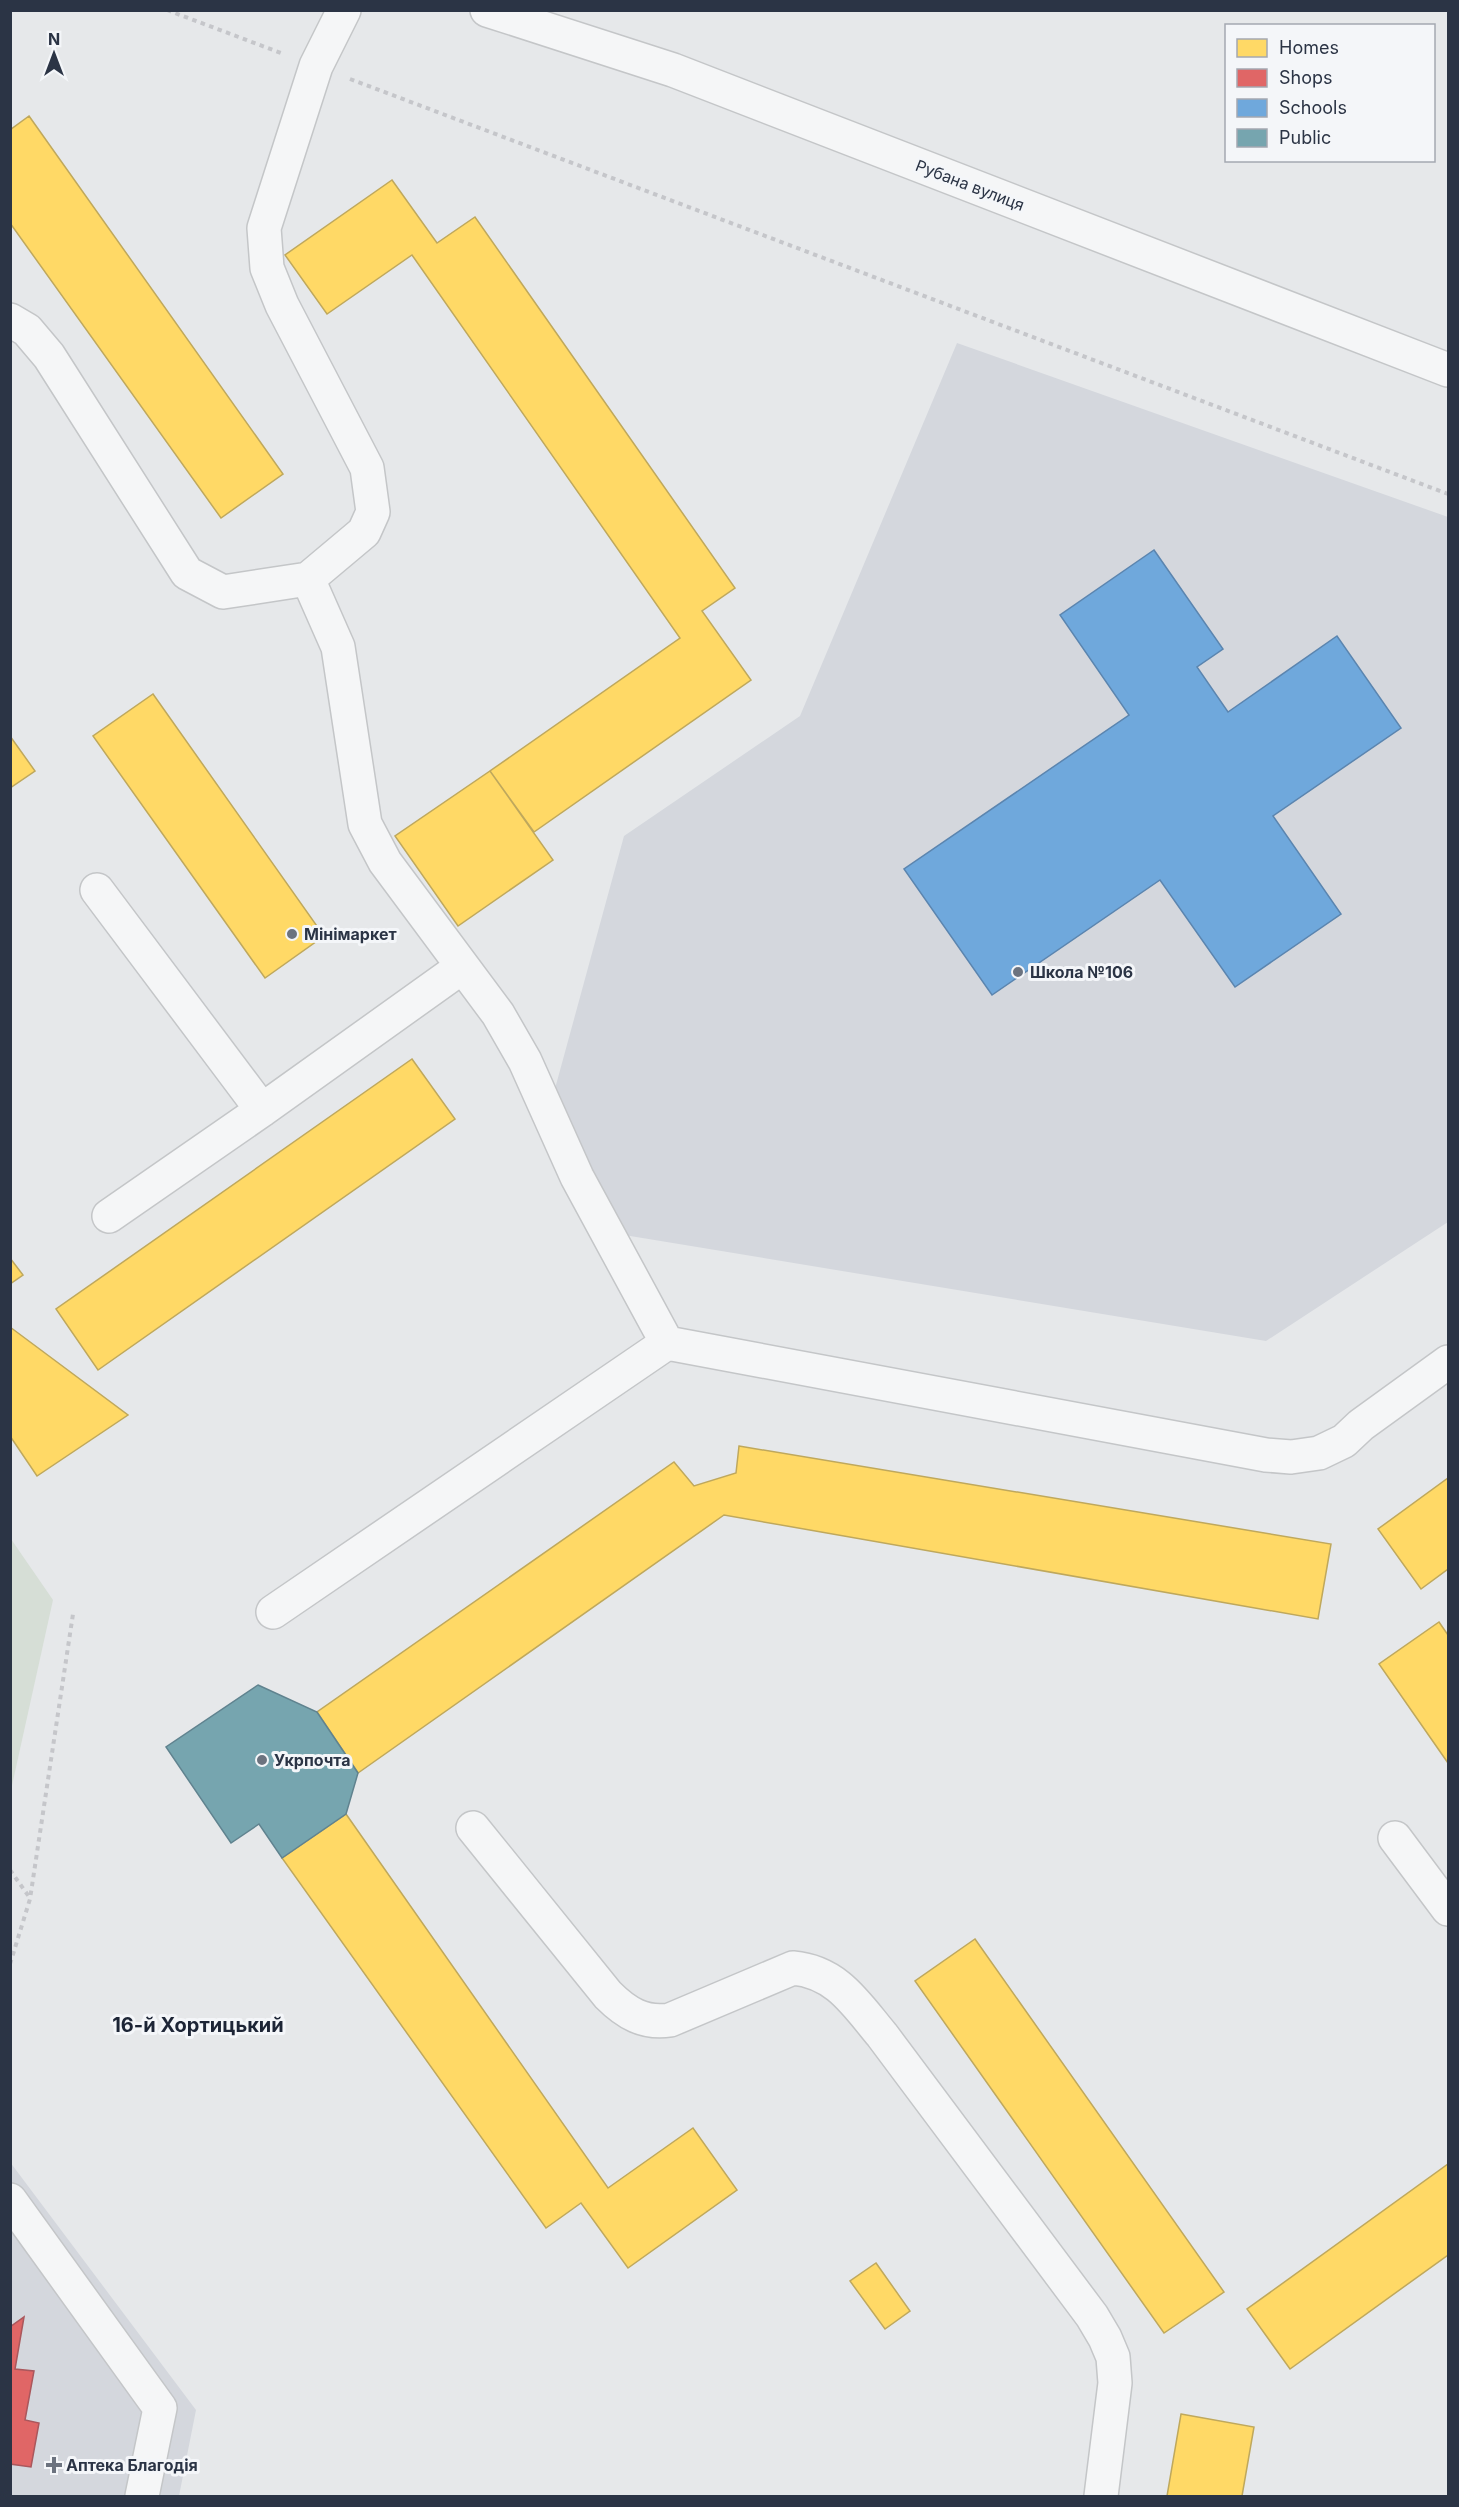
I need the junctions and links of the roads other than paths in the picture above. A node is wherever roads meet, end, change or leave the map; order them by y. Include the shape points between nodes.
1 (344, 10) edge
2 (488, 10) edge
3 (10, 320) edge
4 (1449, 370) edge
5 (308, 579) junction
6 (97, 890) dead end
7 (462, 967) junction
8 (262, 1110) junction
9 (109, 1216) dead end
10 (667, 1342) junction
11 (1449, 1362) edge
12 (273, 1612) dead end
13 (473, 1828) dead end
14 (1395, 1838) dead end
15 (1449, 1909) edge
16 (10, 2200) edge
17 (142, 2496) edge
18 (1101, 2496) edge

1 - 5 street via 316,66 264,228 267,268 282,305 367,468 373,512 364,532
2 - 4 street, Рубана вулиця via 673,70
3 - 5 street via 27,330 49,356 187,573 223,592
5 - 7 street via 338,648 365,824 385,862
6 - 8 street
7 - 8 street
7 - 10 street via 498,1014 525,1062 577,1177
8 - 9 street
10 - 11 street via 1291,1457 1319,1453 1344,1441
10 - 12 street
13 - 18 street via 608,1995 634,2015 658,2022 670,2020 793,1968 830,1978 849,1996 882,2035 1105,2338 1113,2358 1115,2383
14 - 15 street
16 - 17 street via 160,2408

